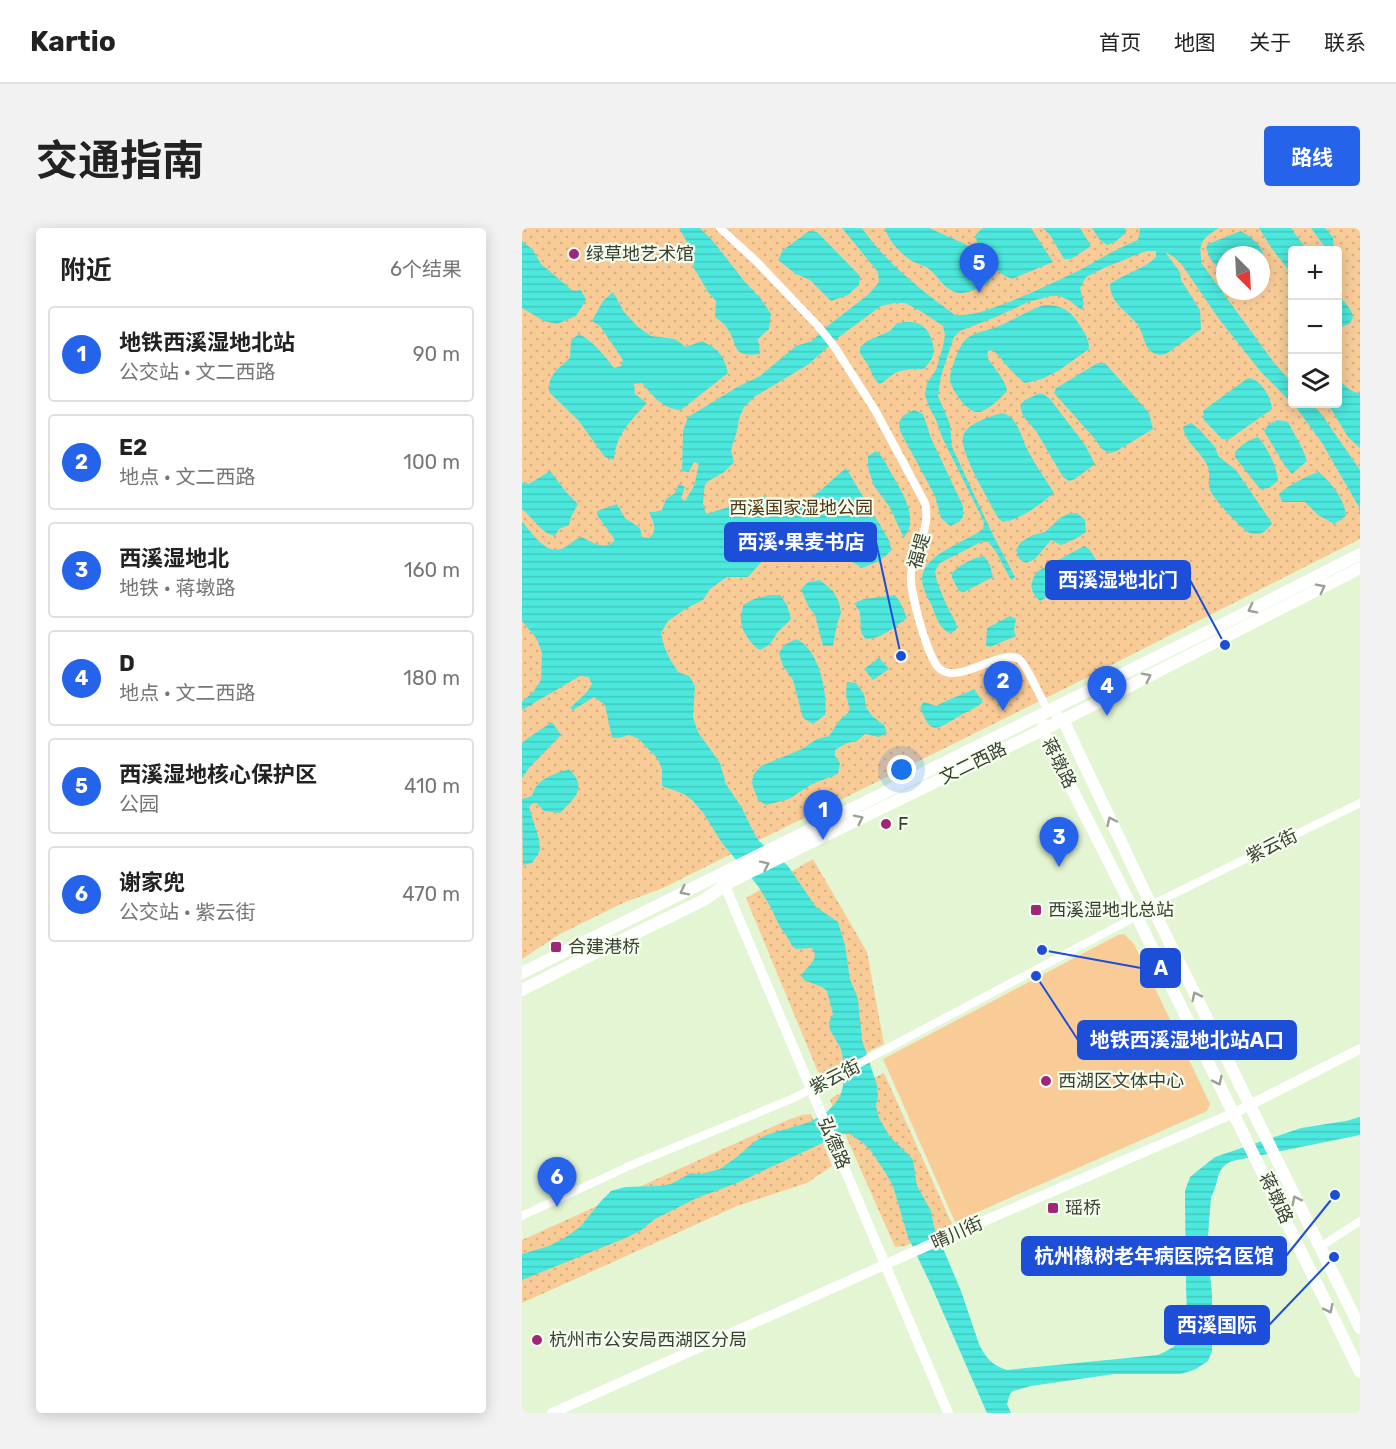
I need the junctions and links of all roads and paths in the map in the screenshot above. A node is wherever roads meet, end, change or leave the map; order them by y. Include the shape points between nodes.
1 (720, 228) edge
2 (1360, 554) edge
3 (1360, 568) edge
4 (1048, 711) junction
5 (1063, 720) junction
6 (1042, 730) junction
7 (1360, 803) edge
8 (740, 871) junction
9 (722, 879) junction
10 (1151, 905) junction
11 (1137, 916) junction
12 (522, 973) edge
13 (522, 990) edge
14 (1360, 1049) edge
15 (811, 1089) junction
16 (1250, 1105) junction
17 (1234, 1113) junction
18 (522, 1216) edge
19 (1360, 1221) edge
20 (1320, 1247) junction
21 (886, 1264) junction
22 (1360, 1328) edge
23 (1360, 1372) edge
24 (552, 1413) edge
25 (948, 1413) edge

1 - 4 street, 福堤 via 834,346 875,410 925,503 926,528 911,575 913,597 936,666 954,675 1009,657 1018,659
2 -> 4 main road, 文二西路
5 -> 3 main road, 文二西路
4 - 5 main road, 蒋墩路
4 - 6 main road, 蒋墩路
4 - 8 main road, 文二西路 via 778,845
5 - 6 main road, 文二西路
10 -> 5 main road, 蒋墩路
8 -> 6 main road, 文二西路 via 788,854
6 - 11 main road, 蒋墩路
7 - 10 street, 紫云街
8 - 9 main road, 文二西路
9 -> 12 main road, 文二西路
9 - 13 main road, 文二西路 via 704,900
9 - 15 street, 弘德路
16 -> 10 main road, 蒋墩路
11 - 15 street, 紫云街
11 -> 17 main road, 蒋墩路
14 - 16 street, 晴川街
15 - 18 street, 紫云街
15 - 21 street, 弘德路
16 - 17 street, 晴川街
20 -> 16 main road, 蒋墩路
17 - 21 street, 晴川街
17 -> 23 main road, 蒋墩路
19 - 20 street
20 - 22 main road, 蒋墩路
21 - 24 street, 晴川街
21 - 25 street, 弘德路

